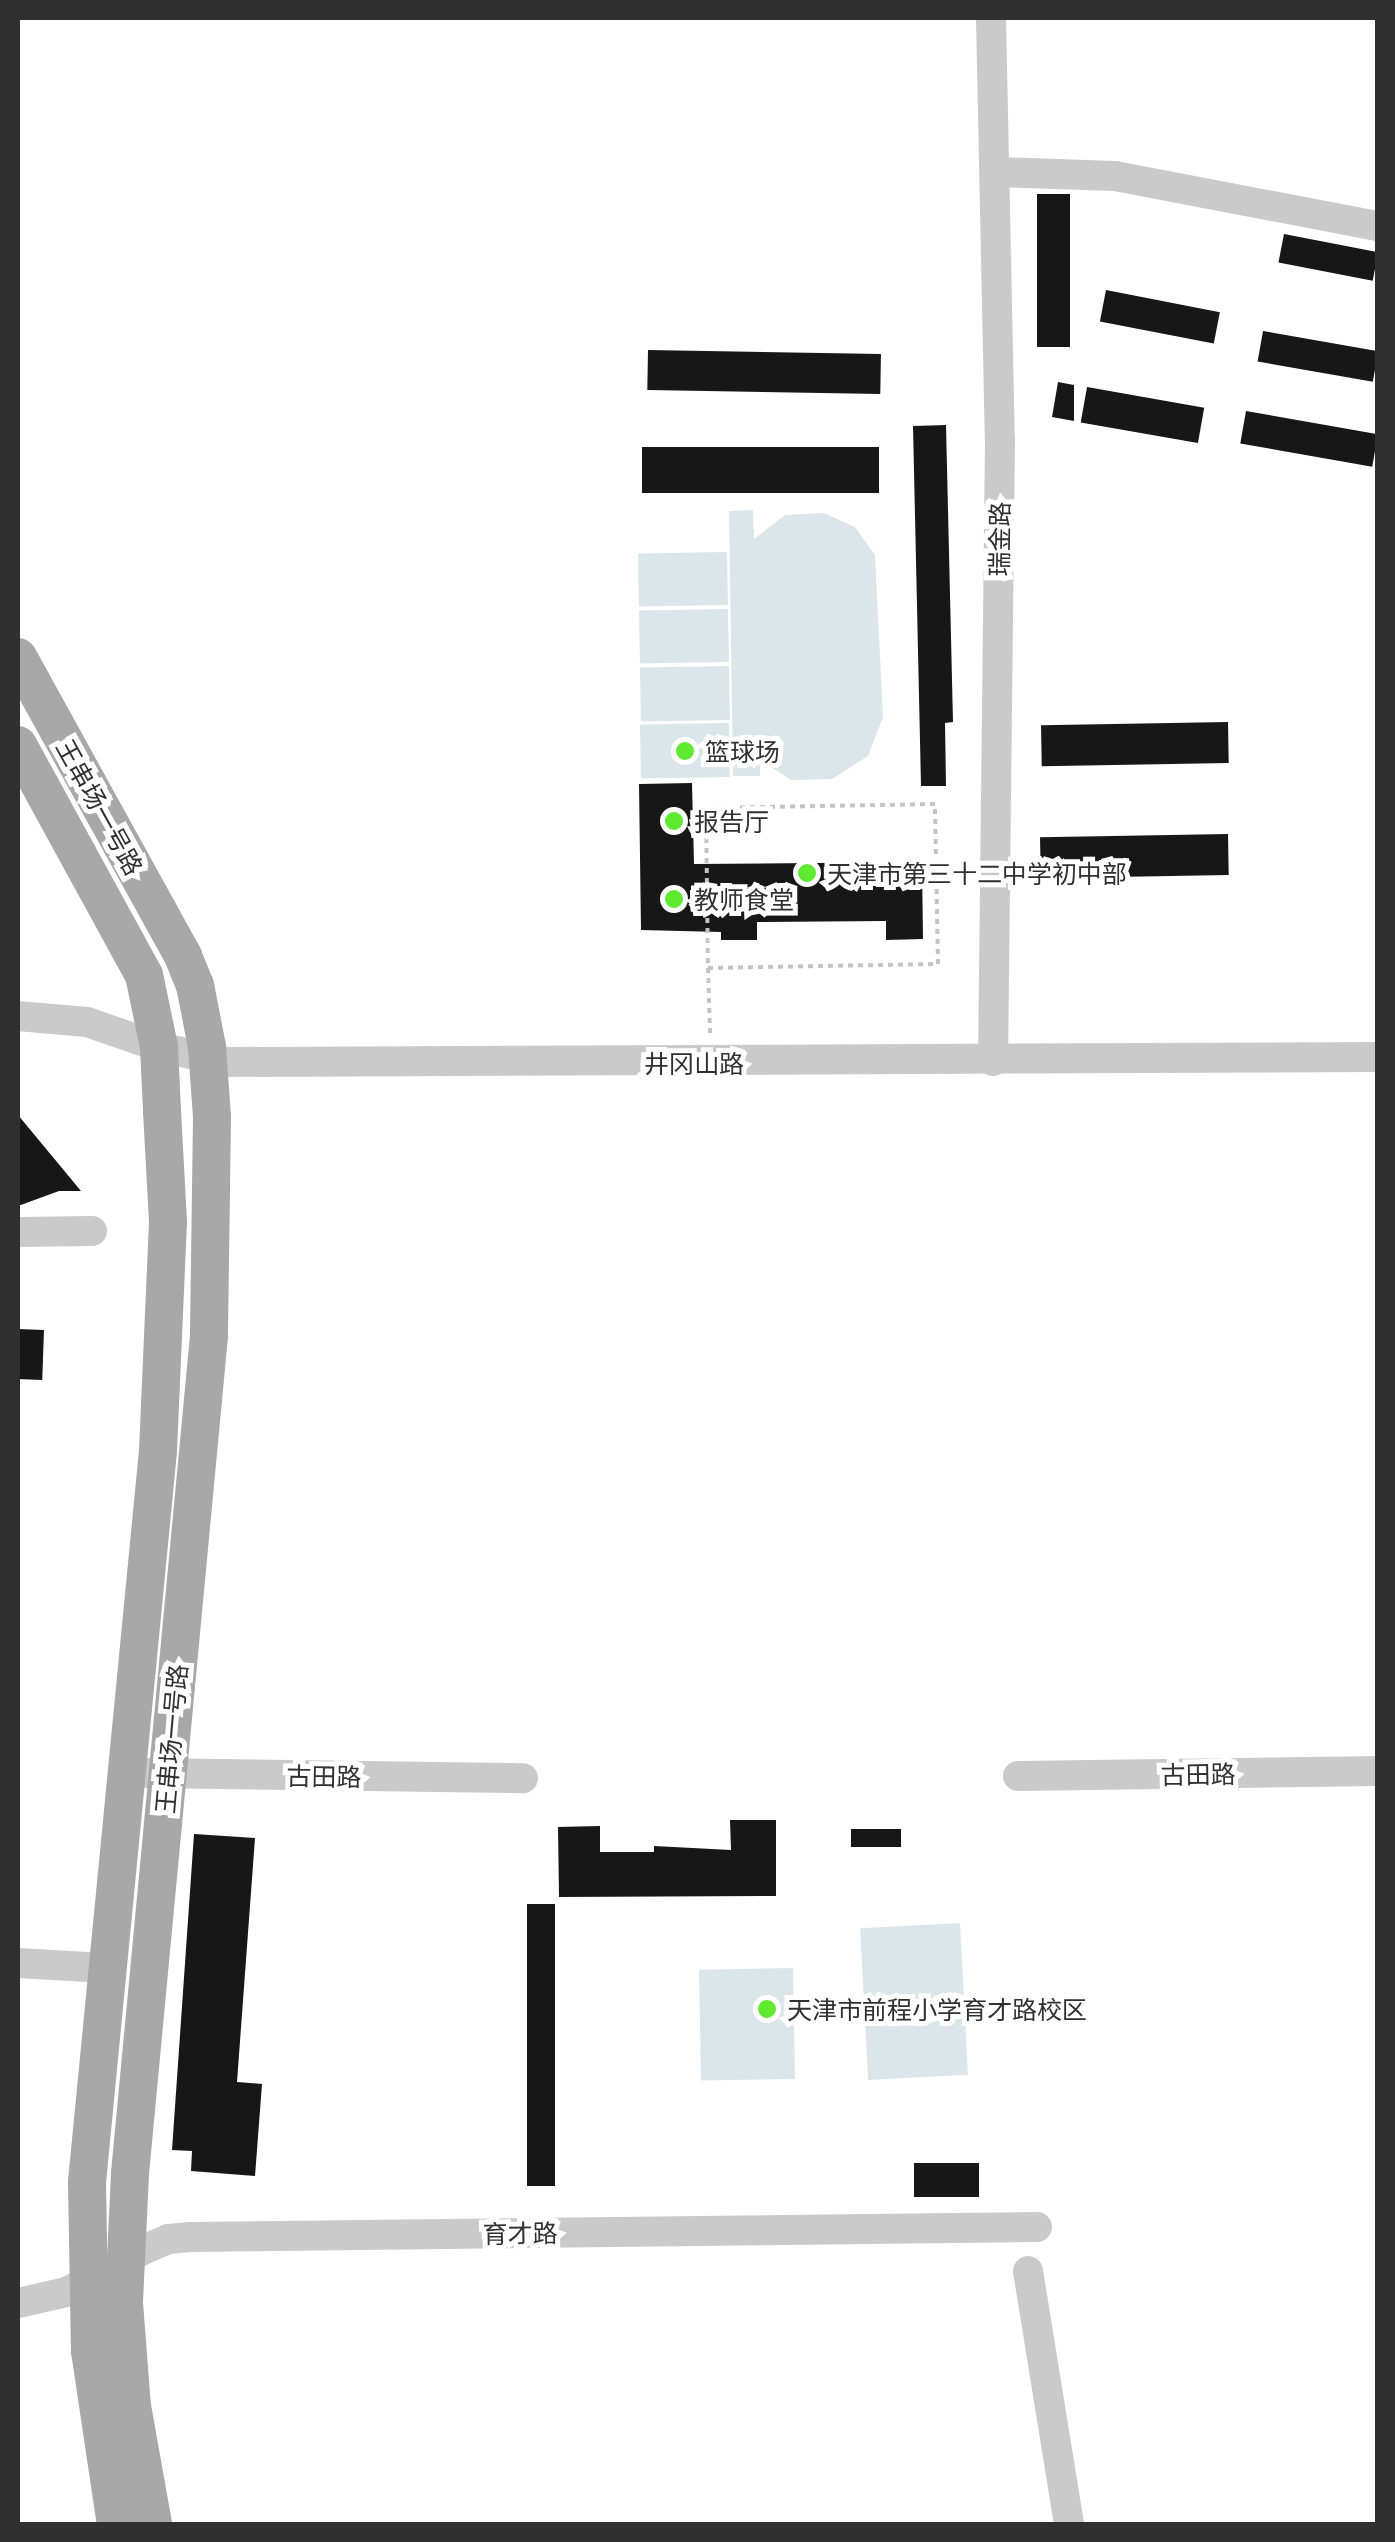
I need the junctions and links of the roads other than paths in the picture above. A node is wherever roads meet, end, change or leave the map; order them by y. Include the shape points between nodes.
1 (991, 18) edge
2 (997, 172) junction
3 (1378, 226) edge
4 (18, 658) edge
5 (18, 665) edge
6 (18, 749) edge
7 (183, 956) junction
8 (18, 1008) edge
9 (18, 1016) edge
10 (155, 1027) junction
11 (1378, 1048) edge
12 (208, 1053) junction
13 (993, 1056) junction
14 (1378, 1057) edge
15 (162, 1127) dead end
16 (92, 1231) dead end
17 (18, 1232) edge
18 (1378, 1771) edge
19 (124, 1772) junction
20 (168, 1774) junction
21 (1018, 1776) dead end
22 (523, 1778) dead end
23 (18, 1963) edge
24 (105, 1968) junction
25 (1037, 2227) dead end
26 (126, 2260) junction
27 (1028, 2271) dead end
28 (86, 2283) junction
29 (18, 2303) edge
30 (116, 2524) edge
31 (153, 2524) edge
32 (1069, 2524) edge

1 - 2 street, 瑞金路
2 - 3 street via 1115,176
2 - 13 street, 瑞金路
4 - 7 main road, 王串场一号路
5 - 7 main road, 王串场一号路
6 - 10 main road, 王串场一号路 via 135,955
7 - 12 main road, 王串场一号路
8 - 10 street, 井冈山路
9 - 10 street, 井冈山路
10 - 12 street, 井冈山路
10 - 15 main road, 王串场一号路
10 - 19 main road, 王串场一号路 via 168,1222 165,1325
11 - 13 street, 井冈山路
12 - 13 street, 井冈山路
12 - 13 street, 井冈山路 via 261,1063
12 - 20 main road, 王串场一号路 via 209,1336
13 - 14 street, 井冈山路
16 - 17 street
18 - 21 street, 古田路
19 - 20 street, 古田路
19 - 24 main road, 王串场一号路
20 - 22 street, 古田路
20 - 26 main road, 王串场一号路
23 - 24 street
24 - 28 main road, 王串场一号路 via 87,2182
25 - 26 street, 育才路 via 190,2237 168,2239
26 - 28 street, 育才路
26 - 31 main road, 王串场一号路 via 129,2376
27 - 32 street
28 - 29 street, 育才路
28 - 30 main road, 王串场一号路 via 96,2411

